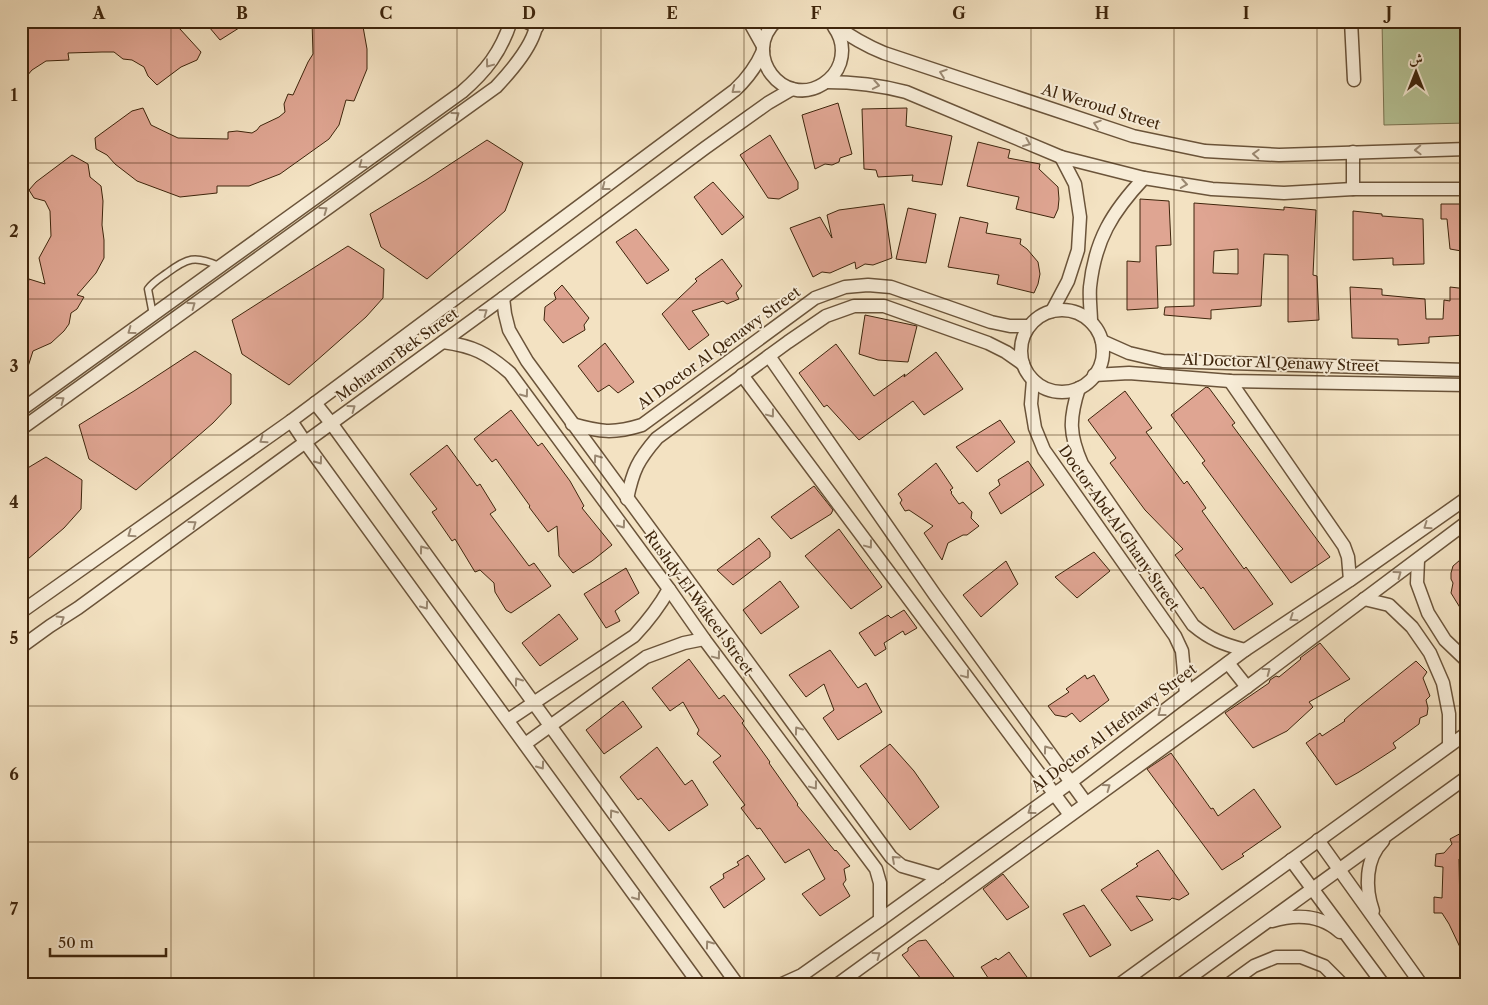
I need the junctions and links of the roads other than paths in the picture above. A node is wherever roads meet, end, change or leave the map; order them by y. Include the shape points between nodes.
1 (749, 21) edge
2 (776, 21) edge
3 (1351, 21) edge
4 (512, 22) edge
5 (830, 22) edge
6 (533, 23) edge
7 (763, 49) junction
8 (1354, 80) dead end
9 (827, 82) junction
10 (792, 89) junction
11 (1467, 149) edge
12 (1353, 152) junction
13 (1061, 157) junction
14 (1144, 178) junction
15 (1353, 189) junction
16 (1467, 189) edge
17 (220, 267) junction
18 (503, 298) junction
19 (1052, 311) junction
20 (153, 315) junction
21 (1091, 322) junction
22 (776, 326) junction
23 (1029, 326) junction
24 (1102, 341) junction
25 (443, 342) junction
26 (788, 342) junction
27 (769, 356) junction
28 (526, 361) junction
29 (1023, 364) junction
30 (1467, 370) edge
31 (510, 373) junction
32 (742, 376) junction
33 (1094, 376) junction
34 (1033, 380) junction
35 (1230, 381) junction
36 (1467, 385) edge
37 (1079, 388) junction
38 (314, 403) junction
39 (21, 410) edge
40 (291, 421) junction
41 (331, 423) junction
42 (572, 424) junction
43 (21, 429) edge
44 (305, 442) junction
45 (1467, 498) edge
46 (627, 499) junction
47 (1467, 522) edge
48 (1418, 560) junction
49 (1350, 580) junction
50 (669, 589) junction
51 (1364, 599) junction
52 (21, 612) edge
53 (704, 639) junction
54 (21, 647) edge
55 (1245, 650) junction
56 (1467, 660) edge
57 (1228, 663) junction
58 (1247, 687) junction
59 (1186, 694) junction
60 (534, 703) junction
61 (508, 720) junction
62 (550, 725) junction
63 (1467, 733) edge
64 (525, 744) junction
65 (1450, 745) junction
66 (1467, 777) edge
67 (1071, 782) junction
68 (1055, 794) junction
69 (1086, 803) junction
70 (1070, 814) junction
71 (1393, 830) junction
72 (1318, 840) junction
73 (1291, 860) junction
74 (1340, 869) junction
75 (940, 877) junction
76 (1312, 889) junction
77 (880, 920) junction
78 (1376, 920) junction
79 (1265, 923) junction
80 (1350, 940) junction
81 (734, 979) edge
82 (806, 979) edge
83 (699, 984) edge
84 (750, 984) edge
85 (782, 984) edge
86 (838, 984) edge
87 (1120, 984) edge
88 (1181, 984) edge
89 (1229, 984) edge
90 (1342, 984) edge
91 (1382, 984) edge
92 (1421, 984) edge

1 - 7 street
2 - 7 street, Moharam Bek Street via 769,30
3 - 8 street
4 -> 17 street via 492,61 462,92
5 - 9 street via 837,31 842,48 839,67
12 -> 5 street, Al Weroud Street via 1279,155 1205,151 1133,136 884,53 865,45
43 -> 6 street via 496,87 526,49
7 - 10 street via 771,75
7 -> 38 street, Moharam Bek Street via 756,66 735,90
9 - 10 street via 811,89
9 -> 13 street via 880,85 906,92
10 - 18 street, Moharam Bek Street via 705,148
11 -> 12 street, Al Weroud Street
12 - 15 street
13 - 14 street
13 - 19 street via 1075,184 1080,217 1078,250 1068,281
14 -> 15 street via 1212,188 1284,193
14 - 21 street via 1124,199 1107,226 1095,257 1090,289
15 - 16 street
17 - 20 street
17 - 20 lane via 201,260 182,262 148,289
25 -> 18 street, Moharam Bek Street
18 - 28 street, Rushdy El Wakeel Street via 509,330
19 - 21 street via 1066,310
19 - 23 street
20 -> 39 street
21 - 24 street
22 - 23 street, Al Doctor Al Qenawy Street via 815,298 845,287 868,285 891,287 991,322
22 - 26 street
22 - 42 street, Al Doctor Al Qenawy Street via 642,425 624,430 597,431
23 - 29 street via 1023,338
24 - 30 street, Al Doctor Al Qenawy Street via 1129,353 1163,361
24 - 33 street via 1102,354
25 - 31 street, Rushdy El Wakeel Street via 479,351
41 -> 25 street, Moharam Bek Street
26 - 27 street
26 - 29 street via 826,316 854,306 884,306 988,343
27 - 32 street
67 -> 27 street via 935,595
28 - 31 street
28 - 42 street, Rushdy El Wakeel Street
29 - 34 street
31 -> 50 street, Rushdy El Wakeel Street
32 - 46 street via 657,438 642,455 632,476
32 -> 68 street
33 - 35 street, Al Doctor Al Qenawy Street via 1129,373
33 - 37 street
34 - 37 street via 1055,391
34 - 59 street, Doctor Abd Al Ghany Street via 1034,428 1044,450 1175,636 1182,651
35 - 36 street, Al Doctor Al Qenawy Street
35 - 49 street via 1344,546
37 - 55 street, Doctor Abd Al Ghany Street via 1071,427 1074,446 1082,464 1193,624 1207,636
38 - 40 street, Moharam Bek Street
38 - 41 street
40 - 44 street
40 -> 52 street, Moharam Bek Street
41 - 44 street, Moharam Bek Street
60 -> 41 street
46 -> 42 street, Rushdy El Wakeel Street
54 -> 44 street, Moharam Bek Street
44 -> 61 street
45 -> 49 street, Al Doctor Al Hefnawy Street
75 -> 46 street, Rushdy El Wakeel Street via 902,866 891,857
47 - 48 street
51 -> 48 street
48 - 56 street via 1417,583 1428,613 1445,640
49 -> 55 street, Al Doctor Al Hefnawy Street
50 - 53 street, Rushdy El Wakeel Street
50 - 60 street via 660,606 634,636
58 -> 51 street
51 - 65 street via 1389,605 1412,627 1430,653 1443,682 1450,714
53 - 62 street via 646,657
53 -> 77 street, Rushdy El Wakeel Street via 876,869 880,883
55 - 57 street, Al Doctor Al Hefnawy Street
57 - 58 street
57 - 59 street, Al Doctor Al Hefnawy Street
69 -> 58 street
59 -> 67 street, Al Doctor Al Hefnawy Street
60 - 61 street
60 - 62 street
61 - 64 street
62 - 64 street
81 -> 62 street
63 - 65 street
64 -> 83 street
65 - 72 street
66 - 71 street
67 - 68 street, Al Doctor Al Hefnawy Street
67 - 69 street
68 - 70 street
68 -> 75 street, Al Doctor Al Hefnawy Street
69 - 70 street
86 -> 70 street
71 - 74 street
71 - 78 street via 1376,848 1368,872 1368,896
72 - 73 street
72 - 74 street
73 - 76 street
73 - 87 street
74 - 76 street
74 - 78 street
75 - 77 street, Al Doctor Al Hefnawy Street
76 - 79 street
76 - 80 street
77 - 82 street, Al Doctor Al Hefnawy Street
78 - 92 street
79 - 80 street via 1287,917 1310,917 1332,925
79 - 88 street
80 - 91 street
81 - 84 street
82 - 85 street, Al Doctor Al Hefnawy Street
89 - 90 street via 1254,966 1276,957 1301,957 1324,966

